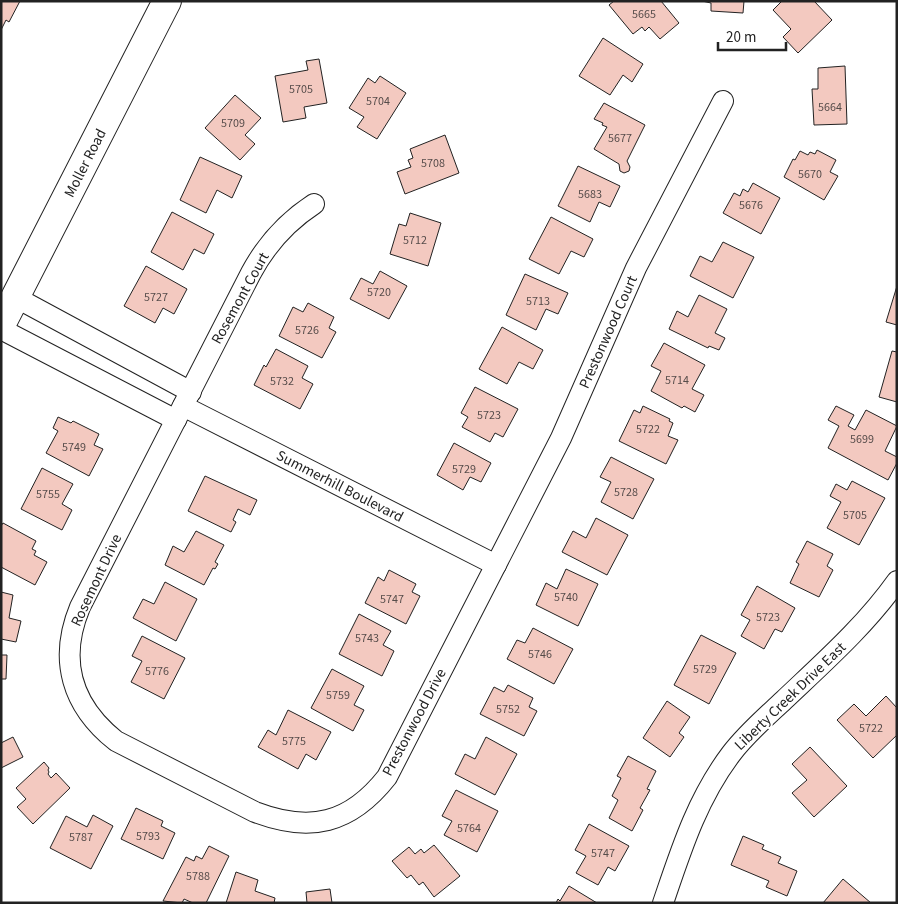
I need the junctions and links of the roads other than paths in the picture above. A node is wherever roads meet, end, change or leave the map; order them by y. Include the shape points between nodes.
1 (167, 1) edge
2 (723, 101) dead end
3 (314, 204) dead end
4 (5, 314) edge
5 (183, 406) junction
6 (496, 565) junction
7 (897, 581) edge
8 (125, 746) joint
9 (663, 903) edge

1 - 4 street, Moller Road
2 - 6 street, Prestonwood Court via 636,268 565,431
3 - 5 street, Rosemont Court via 283,229 255,265
4 - 5 street, Summerhill Boulevard
4 - 5 street, Summerhill Boulevard
5 - 6 street, Summerhill Boulevard
5 - 8 street, Rosemont Drive via 72,628 70,671 76,692 99,728
6 - 8 street, Prestonwood Drive via 387,777 373,794 348,812 306,824 275,820
7 - 9 street, Liberty Creek Drive East via 859,628 728,758 697,809

